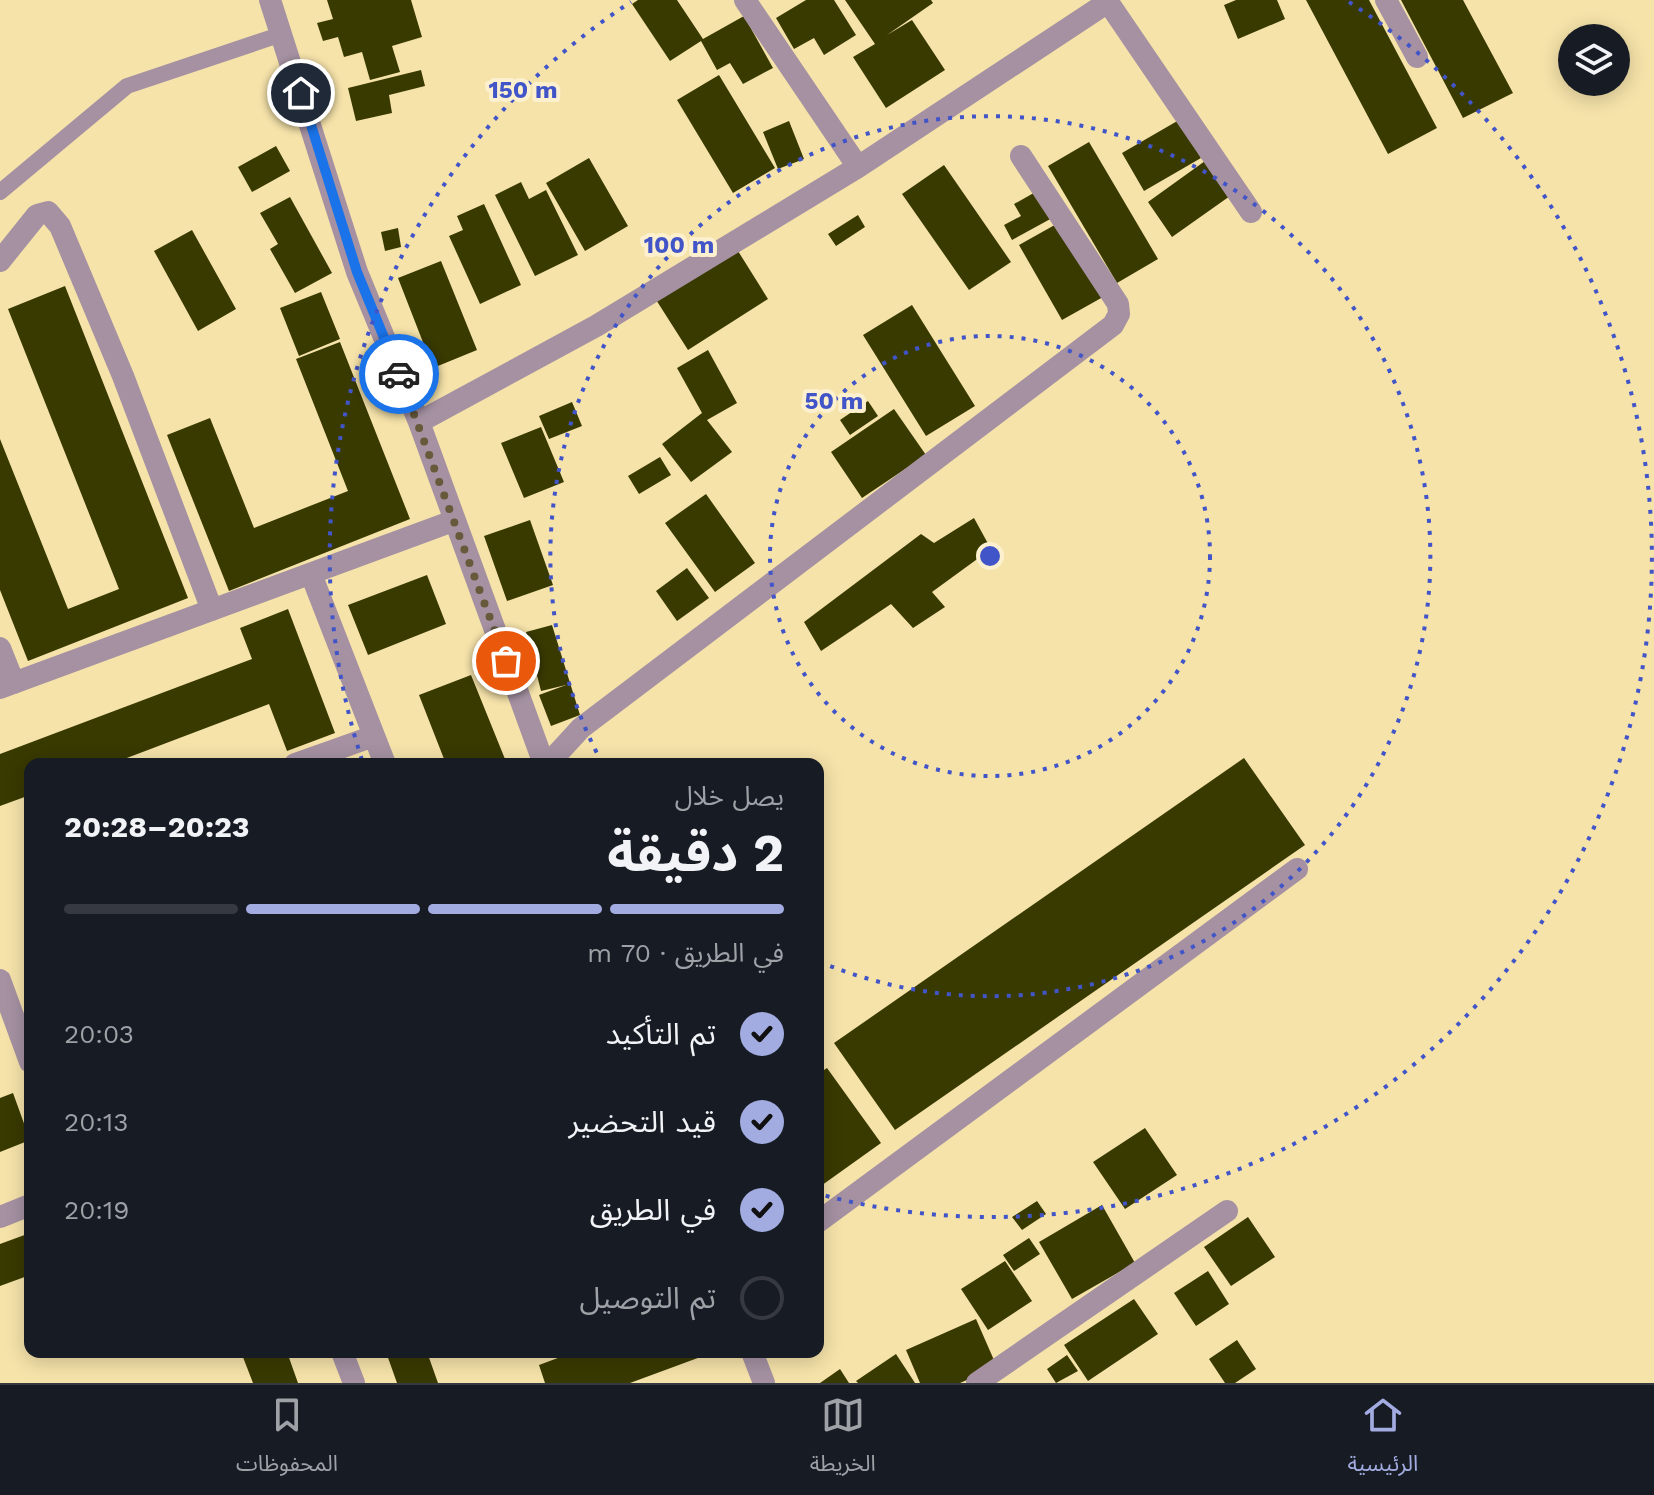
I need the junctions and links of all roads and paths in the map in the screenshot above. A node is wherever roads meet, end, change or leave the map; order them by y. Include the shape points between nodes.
1 (270, 0) edge
2 (745, 0) edge
3 (1386, 0) edge
4 (282, 34) junction
5 (1417, 57) dead end
6 (1021, 156) dead end
7 (858, 167) junction
8 (0, 192) edge
9 (1251, 212) dead end
10 (0, 261) edge
11 (419, 422) junction
12 (453, 521) junction
13 (311, 574) junction
14 (212, 610) junction
15 (0, 648) edge
16 (7, 686) edge
17 (374, 736) junction
18 (312, 758) edge
19 (383, 758) edge
20 (544, 758) edge
21 (552, 758) edge
22 (1297, 869) dead end
23 (0, 980) edge
24 (24, 1046) edge
25 (24, 1207) edge
26 (1227, 1211) dead end
27 (0, 1217) edge
28 (824, 1218) edge
29 (344, 1358) edge
30 (754, 1358) edge
31 (354, 1383) edge
32 (764, 1383) edge
33 (977, 1383) edge

1 - 4 street
2 - 7 street
3 - 5 street
4 - 8 lane via 127,86
4 - 11 street via 357,272
6 - 21 street via 1118,304 1113,325 581,728
7 - 9 street via 1108,2
7 - 11 street via 596,326
10 - 14 street via 37,215 48,212 60,226
11 - 12 street
12 - 13 street
12 - 20 street
13 - 14 street
13 - 17 street
14 - 16 street
15 - 16 street
17 - 18 street
17 - 19 street
22 - 28 street
23 - 24 street
25 - 27 street
26 - 33 street
29 - 31 street
30 - 32 street

